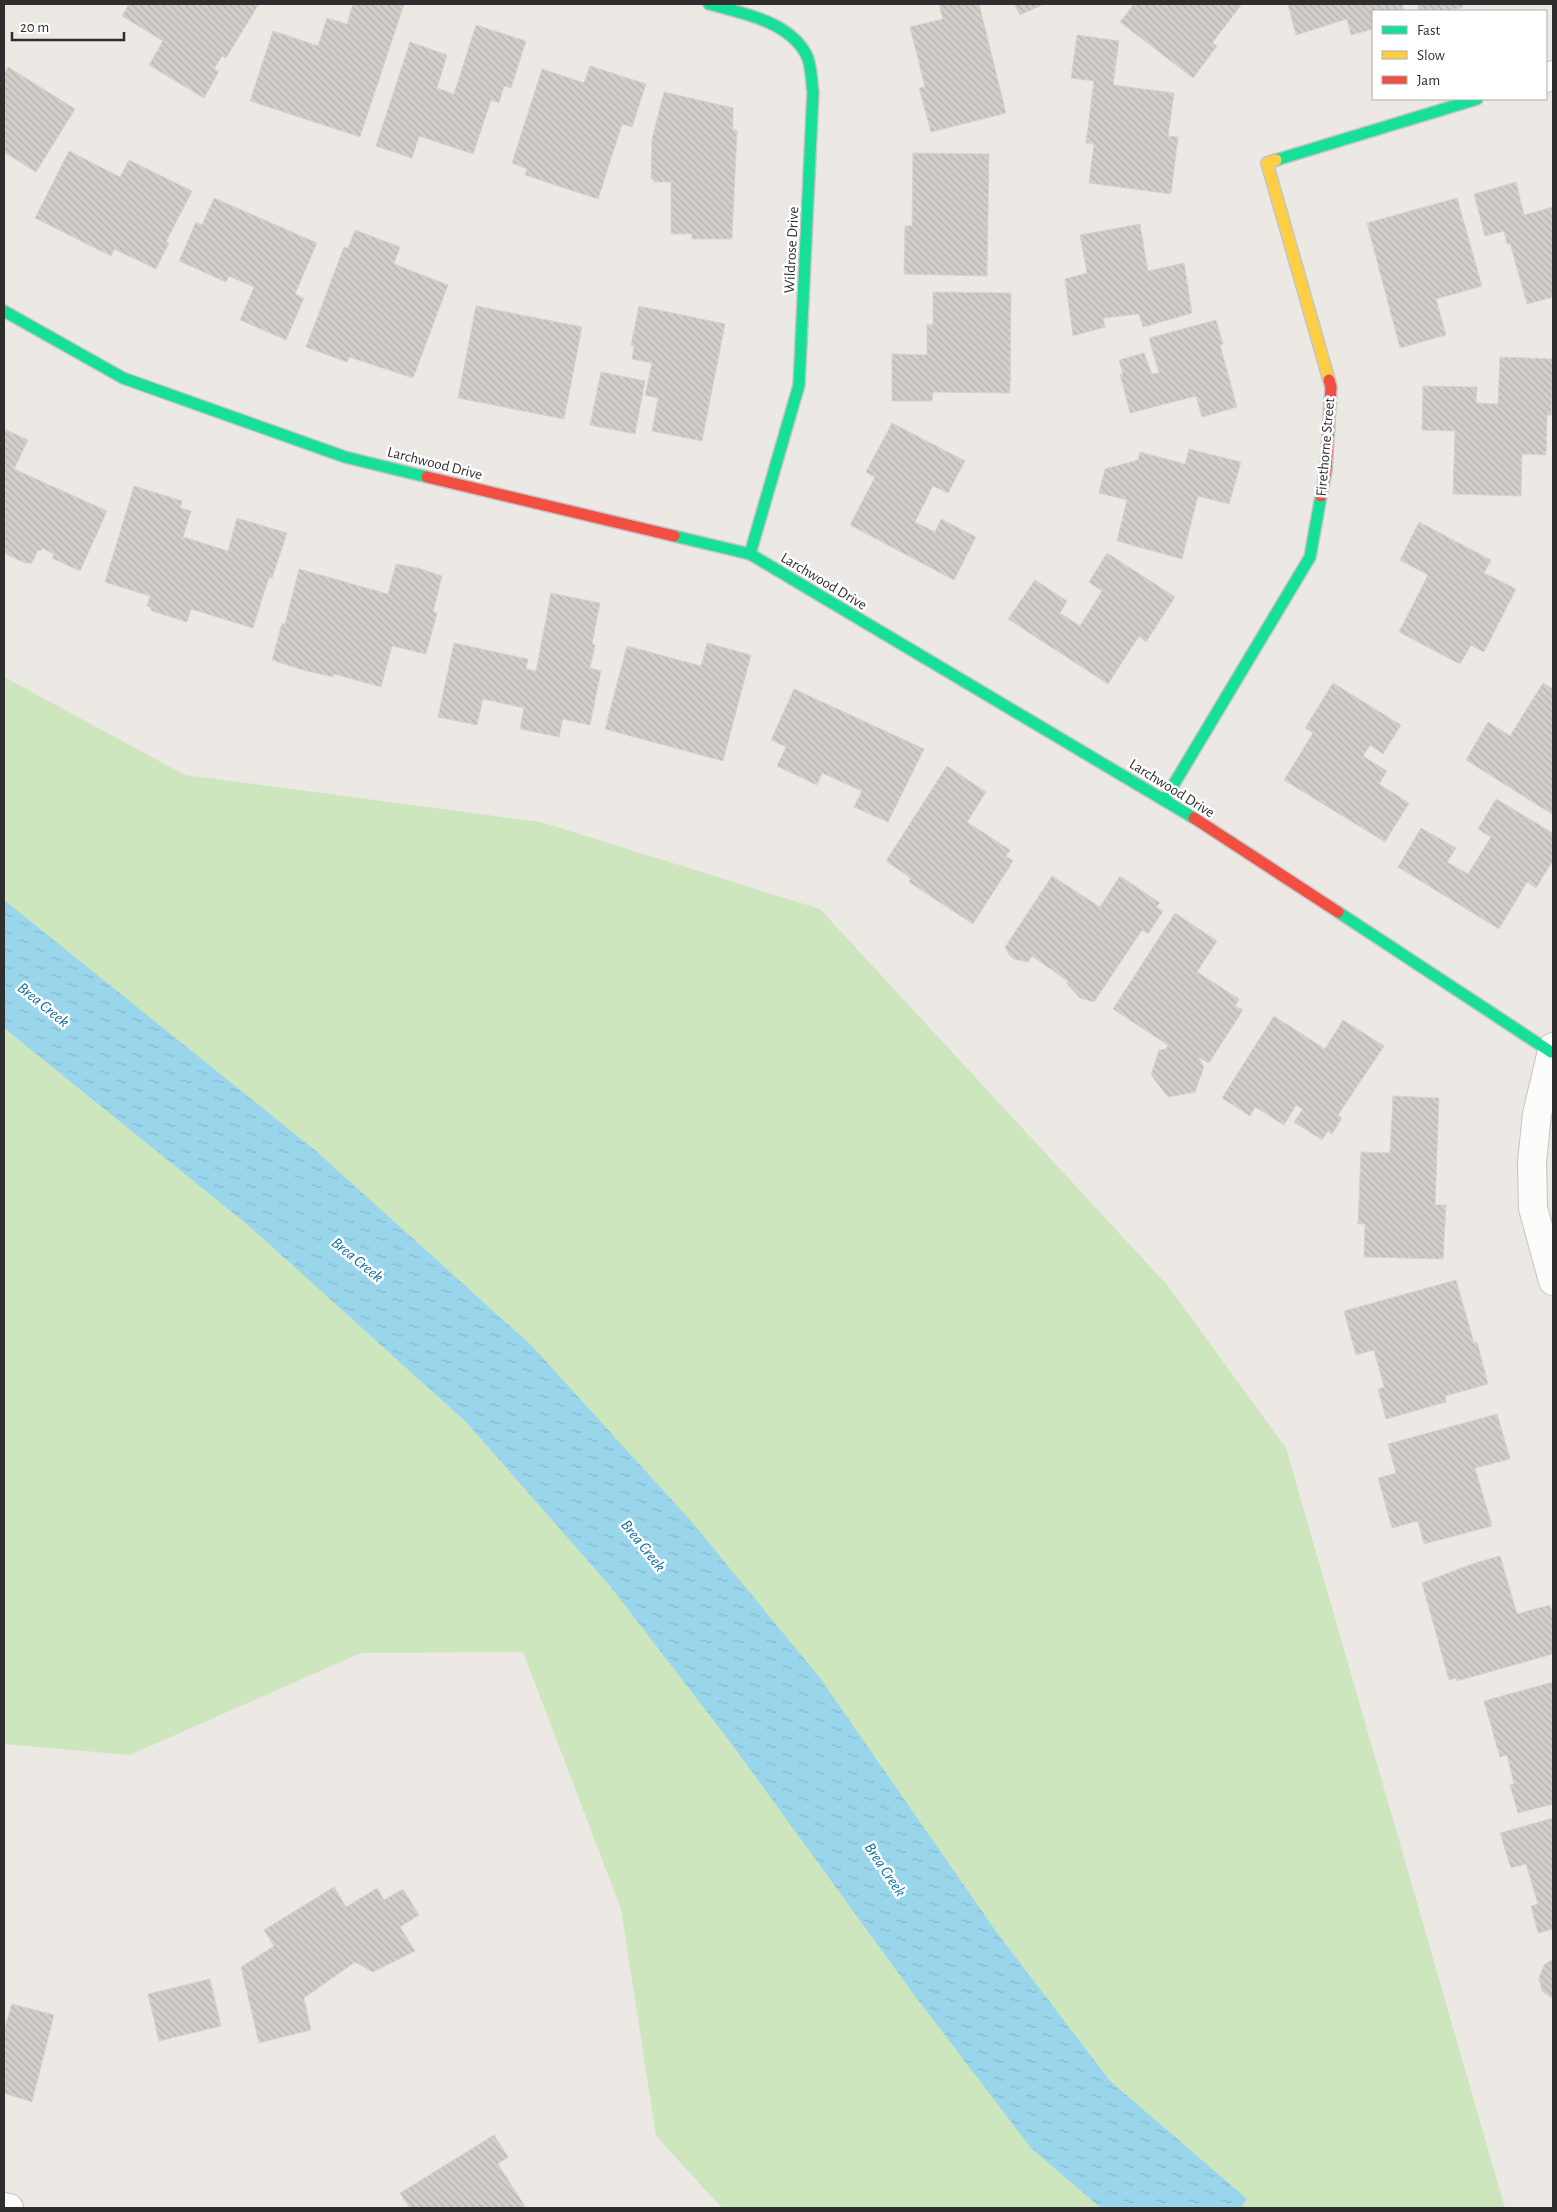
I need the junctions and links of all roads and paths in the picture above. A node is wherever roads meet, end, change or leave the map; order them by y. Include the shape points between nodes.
1 (709, 4) edge
2 (1474, 100) edge
3 (4, 311) edge
4 (750, 554) junction
5 (1165, 799) junction
6 (1552, 1050) edge
7 (1553, 1280) edge
8 (4, 2207) edge
9 (9, 2208) edge

1 - 4 street, Wildrose Drive via 790,34 806,55 813,92 799,385
2 - 5 street, Firethorne Street via 1267,163 1331,387 1326,470 1310,557
3 - 4 street, Larchwood Drive via 123,378 345,457
4 - 5 street, Larchwood Drive
5 - 6 street, Larchwood Drive
6 - 7 street via 1537,1114 1532,1162 1533,1208
8 - 9 street

